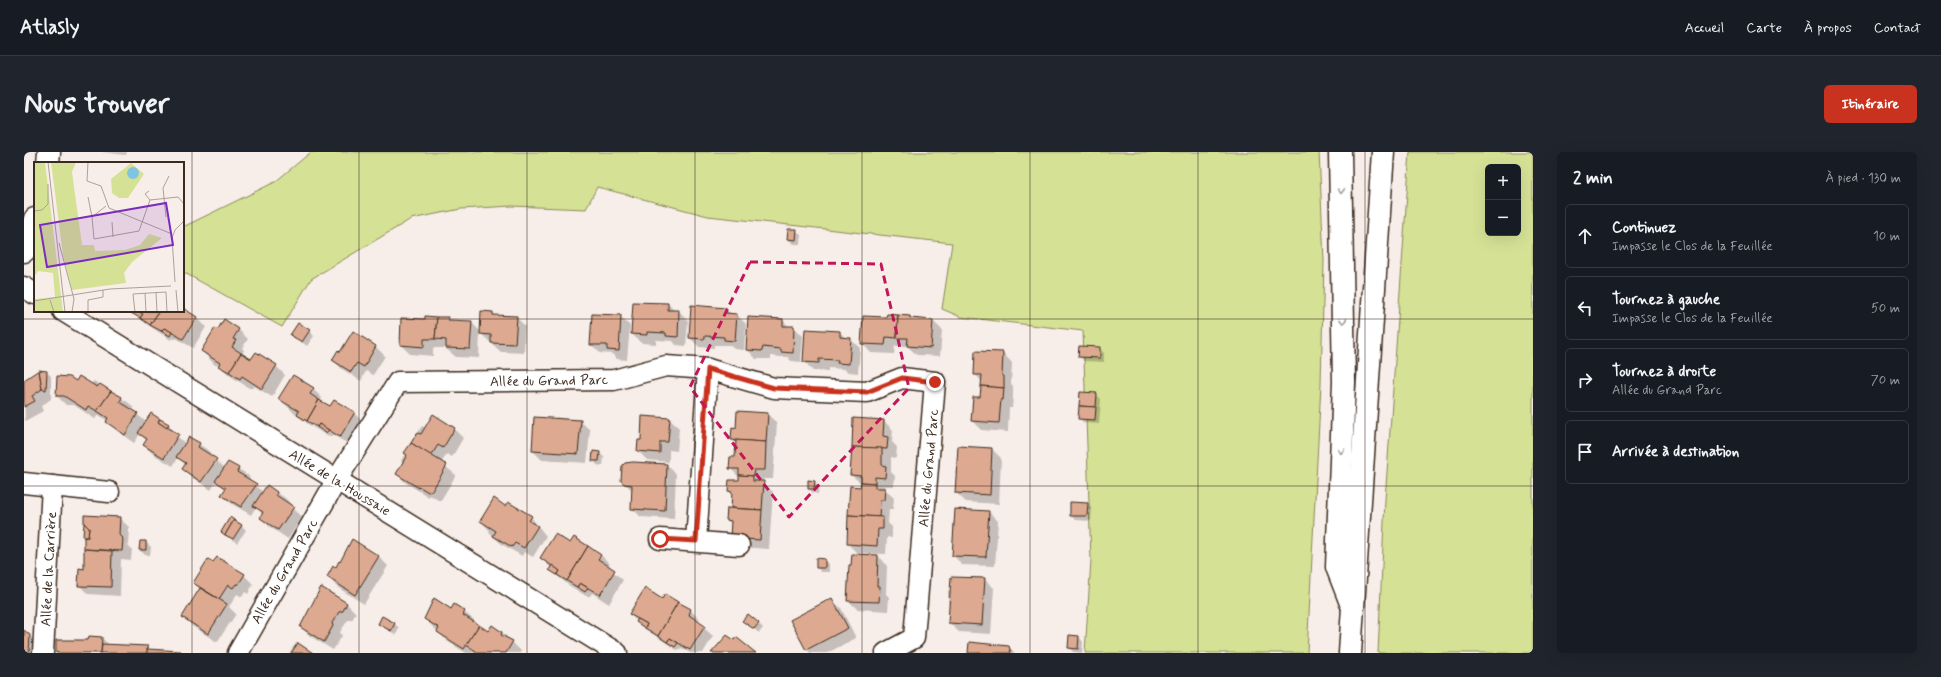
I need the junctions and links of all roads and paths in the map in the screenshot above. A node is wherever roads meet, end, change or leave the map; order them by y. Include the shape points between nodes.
1 (49, 152) edge
2 (1340, 152) edge
3 (1383, 152) edge
4 (48, 162) edge
5 (34, 222) edge
6 (24, 251) edge
7 (24, 287) edge
8 (34, 293) edge
9 (65, 312) edge
10 (708, 369) junction
11 (336, 481) junction
12 (24, 483) edge
13 (52, 486) junction
14 (109, 492) dead end
15 (660, 539) dead end
16 (696, 541) junction
17 (739, 545) dead end
18 (1353, 608) junction
19 (917, 646) edge
20 (43, 653) edge
21 (238, 653) edge
22 (617, 653) edge
23 (886, 653) edge
24 (1350, 653) edge

1 - 4 main road
2 -> 18 main road via 1344,382 1336,567
3 - 18 main road
5 - 6 main road
7 - 8 street
9 - 11 street, Allée de la Houssaie
10 - 11 street, Allée du Grand Parc via 666,366 614,380 398,382
10 - 16 street
10 - 19 street, Allée du Grand Parc via 774,388 867,392 902,378 935,382
11 - 21 street, Allée du Grand Parc
11 - 22 street, Allée de la Houssaie
12 - 13 street
13 - 14 street
13 - 20 street, Allée de la Carrière
15 - 16 street
16 - 17 street
18 - 24 main road
19 - 23 street, Allée du Grand Parc

